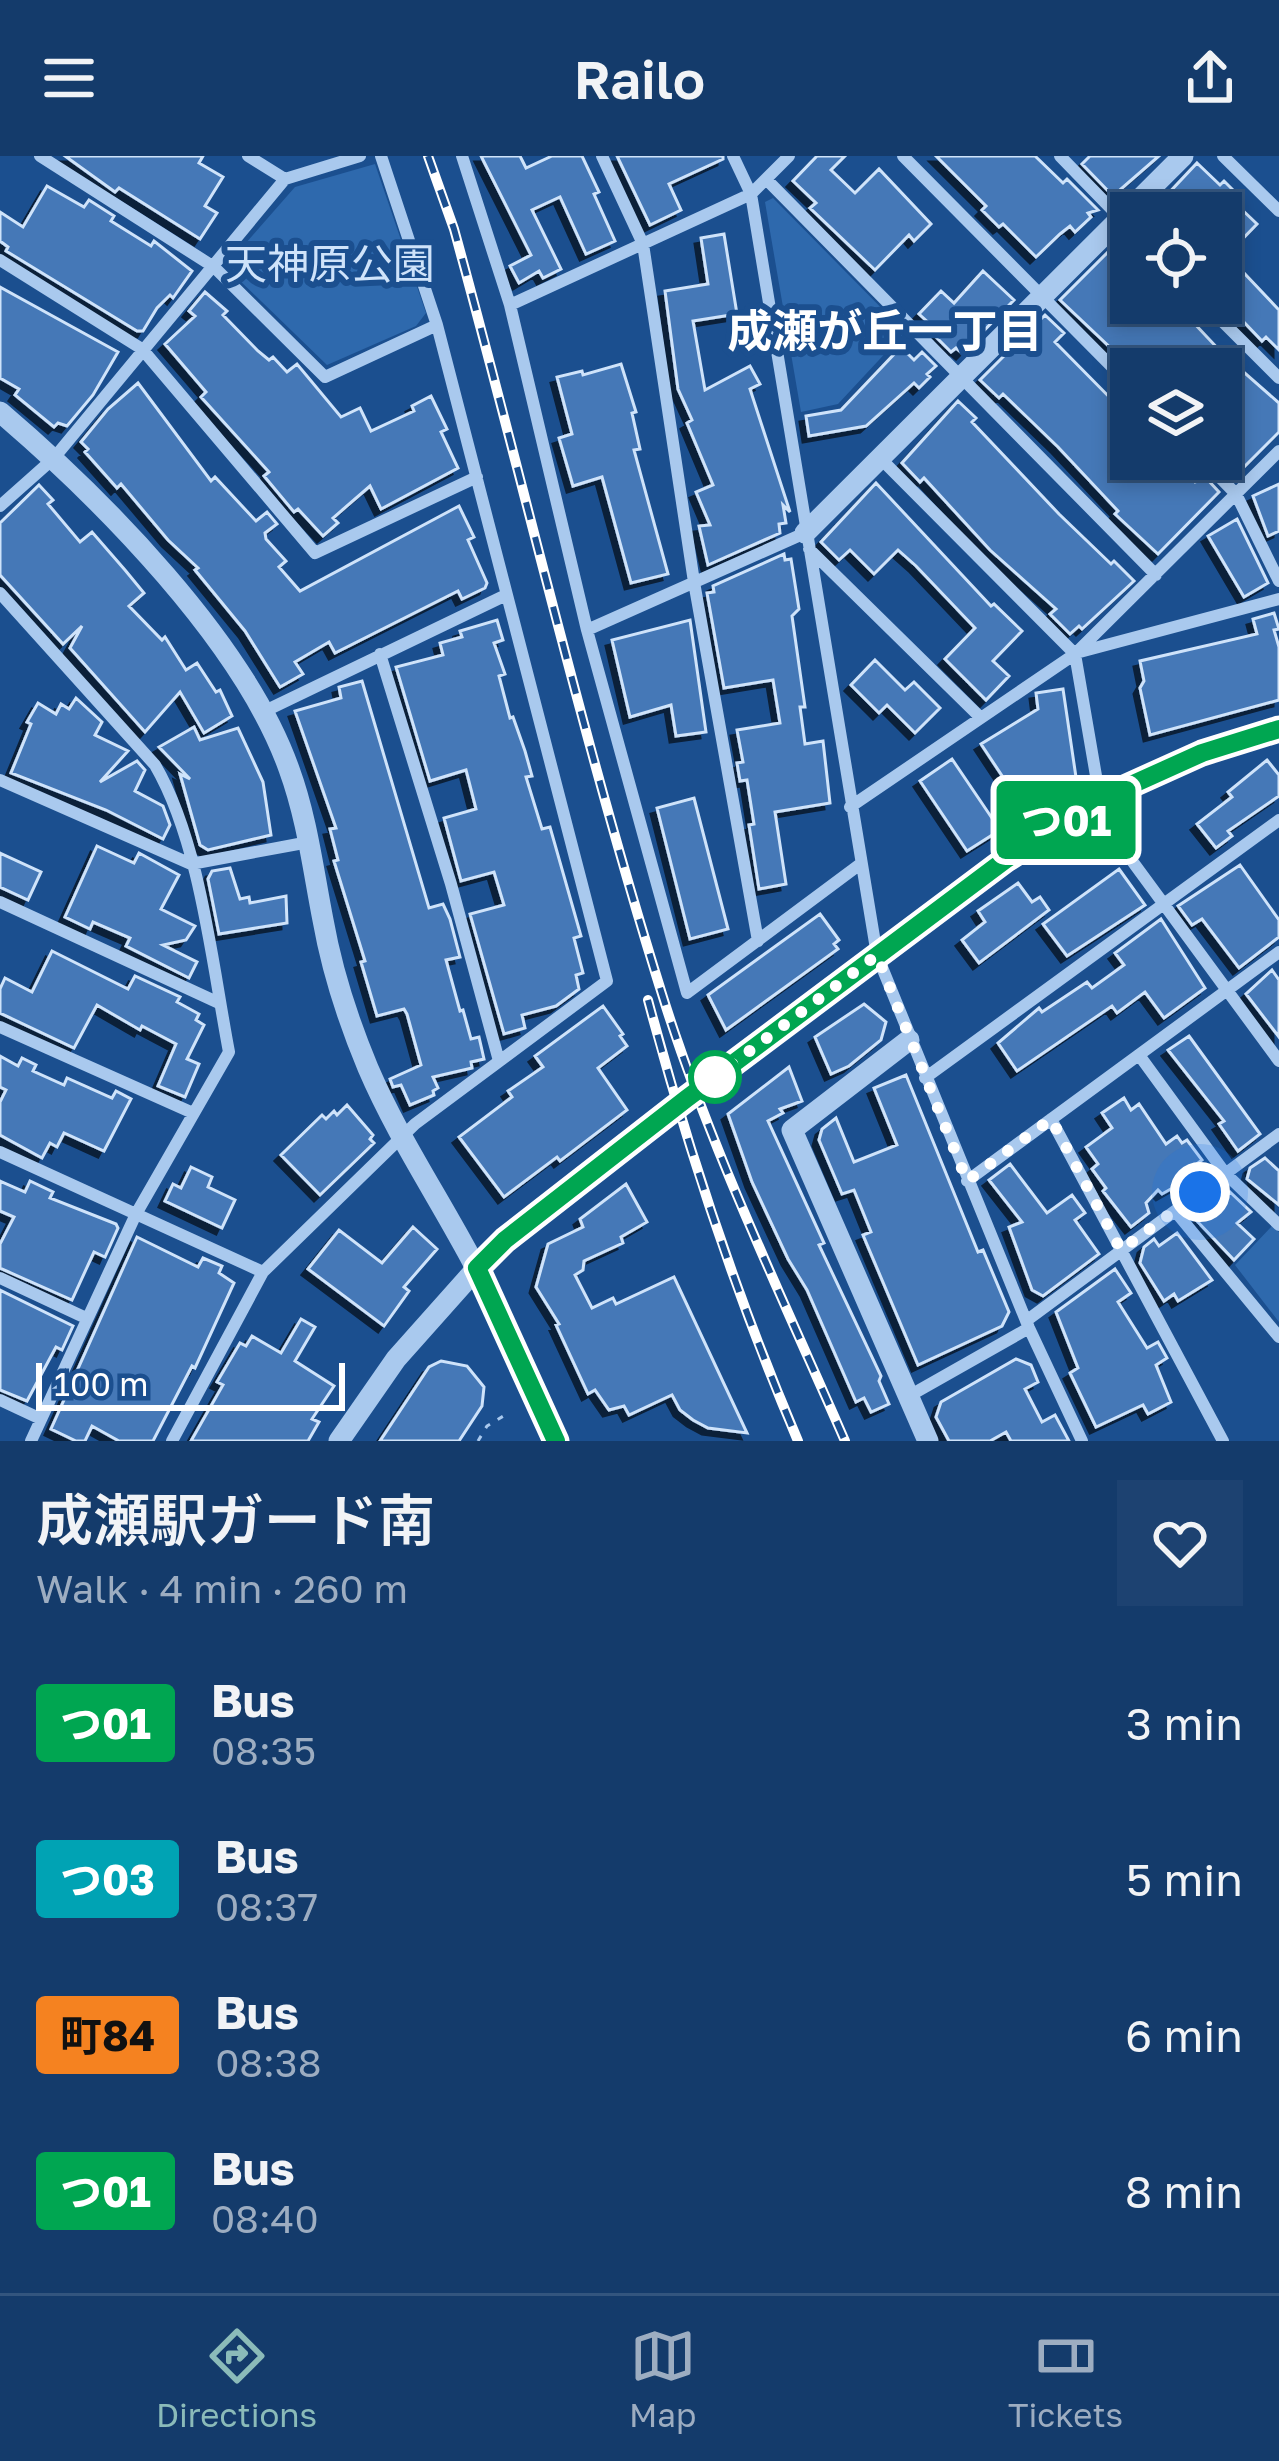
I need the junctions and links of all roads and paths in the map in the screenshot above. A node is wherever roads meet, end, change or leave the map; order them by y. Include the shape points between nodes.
1 (40, 156) edge
2 (248, 156) edge
3 (360, 156) edge
4 (381, 156) edge
5 (462, 156) edge
6 (602, 156) edge
7 (733, 156) edge
8 (789, 156) edge
9 (903, 156) edge
10 (1060, 156) edge
11 (1183, 156) edge
12 (1223, 156) edge
13 (285, 179) junction
14 (766, 179) junction
15 (1153, 192) edge
16 (751, 194) junction
17 (1110, 208) edge
18 (1279, 212) edge
19 (1110, 238) edge
20 (643, 244) junction
21 (0, 260) edge
22 (214, 267) junction
23 (1043, 296) junction
24 (510, 305) junction
25 (1225, 324) edge
26 (437, 325) junction
27 (142, 349) junction
28 (1110, 365) edge
29 (962, 376) junction
30 (1279, 378) edge
31 (0, 412) edge
32 (1279, 451) edge
33 (54, 458) junction
34 (880, 458) junction
35 (477, 477) junction
36 (1222, 480) edge
37 (1236, 494) junction
38 (0, 506) edge
39 (806, 541) junction
40 (1156, 574) junction
41 (1279, 581) edge
42 (694, 582) junction
43 (0, 593) edge
44 (504, 596) junction
45 (1279, 599) edge
46 (587, 630) junction
47 (380, 653) junction
48 (1075, 654) junction
49 (265, 712) junction
50 (980, 716) junction
51 (1279, 729) edge
52 (3, 783) edge
53 (0, 801) edge
54 (1095, 802) junction
55 (850, 807) junction
56 (1279, 820) edge
57 (309, 842) junction
58 (191, 864) junction
59 (859, 865) junction
60 (0, 902) edge
61 (1163, 902) junction
62 (758, 941) junction
63 (1279, 952) edge
64 (877, 955) junction
65 (1228, 990) junction
66 (220, 1004) junction
67 (0, 1027) edge
68 (909, 1040) junction
69 (1138, 1055) junction
70 (499, 1060) junction
71 (1279, 1061) edge
72 (925, 1078) junction
73 (193, 1113) junction
74 (1051, 1119) junction
75 (1279, 1134) edge
76 (400, 1136) junction
77 (0, 1152) edge
78 (1225, 1173) junction
79 (967, 1181) junction
80 (1174, 1211) junction
81 (136, 1214) junction
82 (1279, 1225) edge
83 (1121, 1250) junction
84 (477, 1268) junction
85 (263, 1272) junction
86 (0, 1278) edge
87 (86, 1318) junction
88 (1027, 1325) junction
89 (1279, 1337) edge
90 (909, 1396) junction
91 (0, 1400) edge
92 (510, 1412) dead end
93 (41, 1418) junction
94 (31, 1441) edge
95 (172, 1441) edge
96 (339, 1441) edge
97 (478, 1441) edge
98 (560, 1441) edge
99 (928, 1441) edge
100 (1082, 1441) edge
101 (1223, 1441) edge

1 - 22 street
2 - 13 street
3 - 13 street
4 - 26 street
5 - 24 street
6 - 20 street
7 - 16 street
8 - 14 street
9 - 23 street
10 - 17 street
11 - 15 street
12 - 18 street
13 - 22 street
14 - 16 street
14 - 29 street
16 - 20 street
16 - 39 street
19 - 23 street
20 - 24 street
20 - 42 street
21 - 27 street
22 - 26 street via 326,377
22 - 27 street
23 - 28 street
23 - 29 street
24 - 46 street
25 - 30 street
26 - 35 street
27 - 33 street
27 - 35 street via 315,554
29 - 34 street
29 - 40 street
31 - 33 street
32 - 37 street
33 - 38 street
33 - 49 street via 180,593
34 - 39 street
34 - 48 street
35 - 44 street
36 - 37 street
37 - 40 street
37 - 41 street
39 - 42 street
39 - 50 street
39 - 55 street
40 - 48 street
42 - 46 street
42 - 62 street
43 - 58 street via 155,765
44 - 47 street
44 - 70 street via 607,981
45 - 48 street
46 - 62 street via 687,993
47 - 49 street
47 - 70 street
48 - 50 street
48 - 54 street
49 - 57 street
50 - 55 street
51 - 54 street via 1202,753
52 - 53 street
52 - 58 street
54 - 61 street
54 - 64 street
55 - 59 street
56 - 61 street
57 - 58 street
57 - 76 street via 338,983
58 - 66 street
59 - 62 street
59 - 64 street
60 - 66 street
61 - 65 street
61 - 72 street
63 - 65 street
64 - 68 street
64 - 84 street
65 - 69 street
65 - 71 street
66 - 73 street via 229,1052
67 - 73 street
68 - 72 street
68 - 90 street via 792,1130
69 - 74 street
69 - 78 street
70 - 76 street
72 - 79 street
73 - 81 street
74 - 79 street
74 - 83 street
75 - 78 street
76 - 84 street
76 - 85 street
77 - 81 street
78 - 80 street
78 - 82 street
79 - 88 street
80 - 83 street
80 - 89 street
81 - 85 street
81 - 87 street
83 - 88 street
83 - 101 street
84 - 96 street via 396,1359
84 - 98 street
85 - 95 street
86 - 87 street
87 - 93 street
88 - 90 street
88 - 100 street
90 - 99 street
91 - 93 street
92 - 97 path
93 - 94 street

